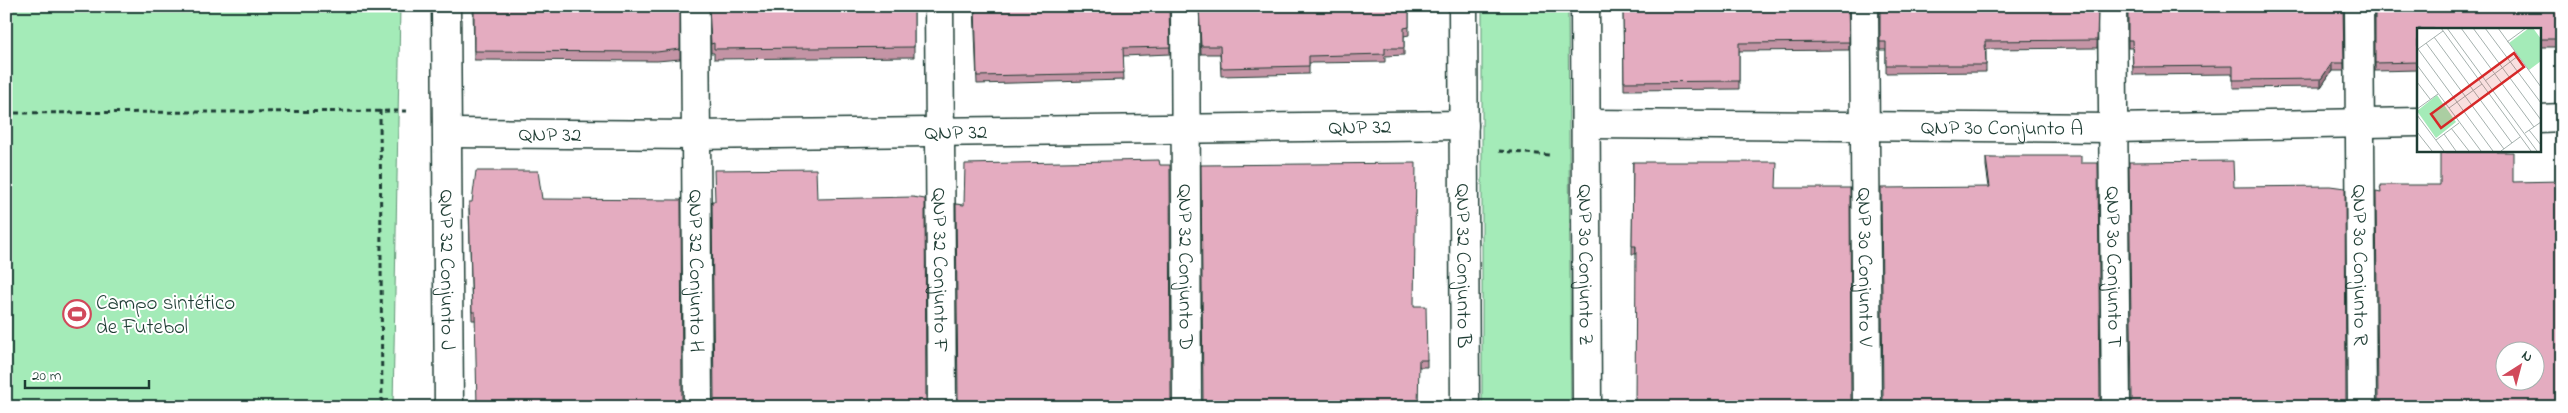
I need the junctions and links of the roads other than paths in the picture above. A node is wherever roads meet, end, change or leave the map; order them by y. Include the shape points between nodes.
1 (446, 6) edge
2 (695, 6) edge
3 (939, 6) edge
4 (1185, 6) edge
5 (1463, 6) edge
6 (1585, 6) edge
7 (1864, 6) edge
8 (2112, 6) edge
9 (2359, 6) edge
10 (2562, 118) edge
11 (2540, 119) edge
12 (2417, 122) edge
13 (1586, 124) junction
14 (2360, 124) junction
15 (1185, 128) junction
16 (1865, 128) junction
17 (2114, 128) junction
18 (448, 133) junction
19 (940, 133) junction
20 (696, 135) junction
21 (1464, 137) junction
22 (449, 407) edge
23 (698, 407) edge
24 (942, 407) edge
25 (1187, 407) edge
26 (1465, 407) edge
27 (1587, 407) edge
28 (1867, 407) edge
29 (2116, 407) edge
30 (2362, 407) edge

1 - 18 street, QNP 32 Conjunto J
2 - 20 street, QNP 32 Conjunto H
3 - 19 street, QNP 32 Conjunto F
4 - 15 street, QNP 32 Conjunto D
5 - 21 street, QNP 32 Conjunto B
6 - 13 street, QNP 30 Conjunto Z
7 - 16 street, QNP 30 Conjunto V
8 - 17 street, QNP 30 Conjunto T
9 - 14 street, QNP 30 Conjunto R
10 - 11 street
12 - 14 street, QNP 30 Conjunto A
13 - 16 street, QNP 30 Conjunto A
13 - 27 street, QNP 30 Conjunto Z
14 - 17 street, QNP 30 Conjunto A
14 - 30 street, QNP 30 Conjunto R
15 - 19 street, QNP 32
15 - 21 street, QNP 32
15 - 25 street, QNP 32 Conjunto D
16 - 17 street, QNP 30 Conjunto A
16 - 28 street, QNP 30 Conjunto V
17 - 29 street, QNP 30 Conjunto T
18 - 20 street, QNP 32
18 - 22 street, QNP 32 Conjunto J
19 - 20 street, QNP 32
19 - 24 street, QNP 32 Conjunto F
20 - 23 street, QNP 32 Conjunto H
21 - 26 street, QNP 32 Conjunto B

